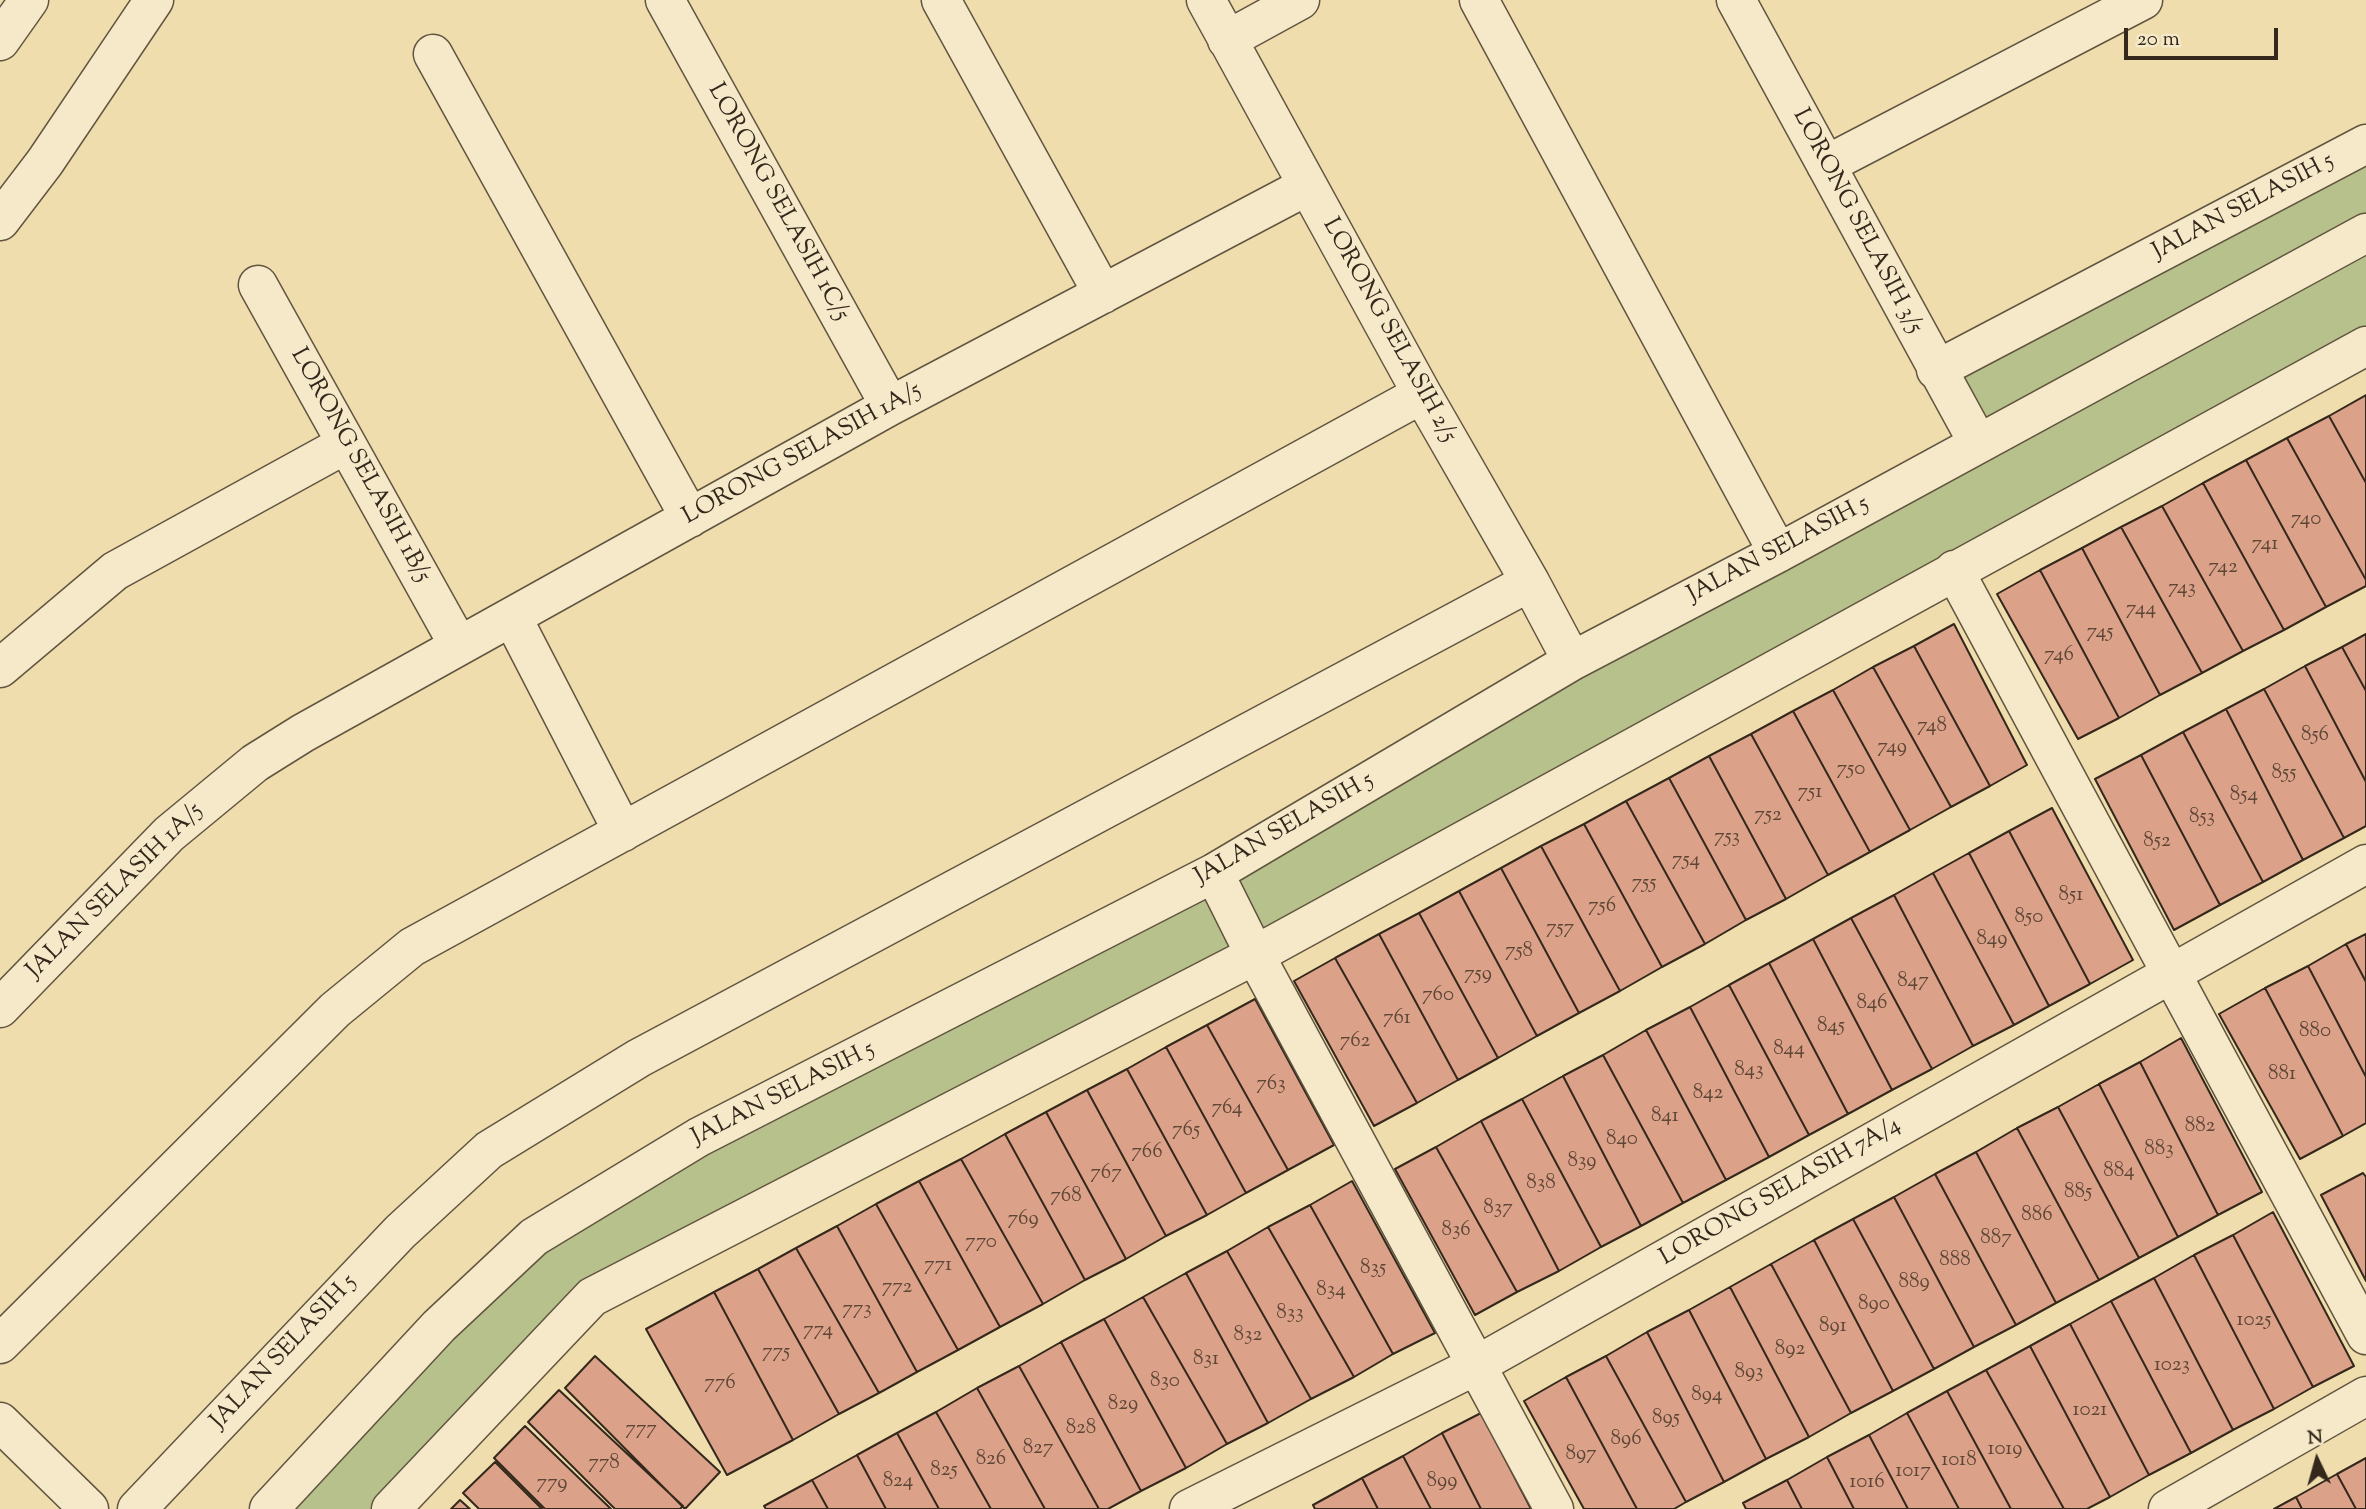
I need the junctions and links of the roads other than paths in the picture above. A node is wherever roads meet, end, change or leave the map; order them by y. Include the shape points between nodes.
1 (29, 0) edge
2 (665, 0) edge
3 (941, 0) edge
4 (1206, 0) edge
5 (1300, 0) edge
6 (1479, 0) edge
7 (1736, 0) edge
8 (2143, 0) edge
9 (144, 4) edge
10 (1227, 40) junction
11 (0, 41) edge
12 (433, 54) dead end
13 (2366, 144) edge
14 (1826, 165) junction
15 (1307, 186) junction
16 (0, 220) edge
17 (2366, 233) edge
18 (258, 285) dead end
19 (1102, 294) junction
20 (2366, 346) edge
21 (1936, 370) junction
22 (1422, 394) junction
23 (890, 406) junction
24 (1978, 443) junction
25 (346, 444) junction
26 (690, 518) junction
27 (1778, 553) junction
28 (1954, 570) junction
29 (1530, 582) junction
30 (512, 617) junction
31 (459, 646) junction
32 (1572, 661) junction
33 (0, 668) edge
34 (303, 733) joint
35 (623, 832) junction
36 (2366, 864) edge
37 (1214, 873) junction
38 (1255, 955) junction
39 (2171, 972) junction
40 (0, 1008) edge
41 (2366, 1335) edge
42 (0, 1344) edge
43 (1475, 1366) junction
44 (2366, 1396) edge
45 (0, 1422) edge
46 (89, 1509) edge
47 (137, 1509) edge
48 (269, 1509) edge
49 (391, 1509) edge
50 (1189, 1509) edge
51 (1554, 1509) edge
52 (2168, 1509) edge

1 - 11 street
2 - 23 street, LORONG SELASIH 1C/5
3 - 19 street
4 - 10 street, LORONG SELASIH 2/5
5 - 10 street
6 - 27 street
7 - 14 street, LORONG SELASIH 3/5
8 - 14 street
9 - 16 street via 46,162
10 - 15 street, LORONG SELASIH 2/5
12 - 26 street
13 - 21 street, JALAN SELASIH 5
14 - 21 street, LORONG SELASIH 3/5
15 - 19 street, LORONG SELASIH 1A/5
15 - 22 street, LORONG SELASIH 2/5
17 - 24 street, JALAN SELASIH 5
18 - 25 street, LORONG SELASIH 1B/5
19 - 23 street, LORONG SELASIH 1A/5
20 - 28 street
21 - 24 street, LORONG SELASIH 3/5
22 - 29 street, LORONG SELASIH 2/5
22 - 35 street
23 - 26 street, LORONG SELASIH 1A/5
24 - 27 street, JALAN SELASIH 5
25 - 31 street, LORONG SELASIH 1B/5
25 - 33 street via 115,572
26 - 30 street, LORONG SELASIH 1A/5
27 - 32 street, JALAN SELASIH 5
28 - 38 street
28 - 39 street
29 - 32 street, LORONG SELASIH 2/5
29 - 47 street, JALAN SELASIH 5 via 639,1058 489,1150 400,1232
30 - 31 street, LORONG SELASIH 1A/5
30 - 35 street
31 - 34 street, LORONG SELASIH 1A/5
32 - 37 street, JALAN SELASIH 5
34 - 40 street, JALAN SELASIH 1A/5 via 255,762 169,834
35 - 42 street via 412,947 335,1010
36 - 39 street, LORONG SELASIH 7A/4
37 - 38 street
37 - 48 street, JALAN SELASIH 5 via 699,1137 534,1237 439,1326
38 - 43 street
38 - 49 street via 592,1297
39 - 41 street
39 - 43 street, LORONG SELASIH 7A/4
43 - 50 street, LORONG SELASIH 7A/4
43 - 51 street
44 - 52 street
45 - 46 street

